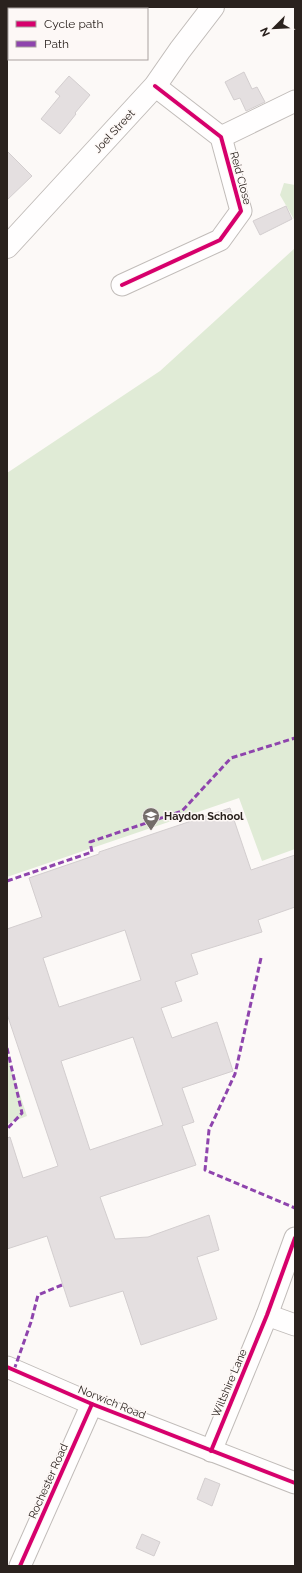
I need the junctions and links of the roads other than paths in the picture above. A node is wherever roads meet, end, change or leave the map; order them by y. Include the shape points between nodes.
1 (213, 7) edge
2 (156, 86) junction
3 (295, 101) edge
4 (221, 137) junction
5 (7, 247) edge
6 (122, 285) dead end
7 (295, 1238) edge
8 (267, 1315) junction
9 (295, 1325) edge
10 (7, 1367) edge
11 (92, 1404) junction
12 (211, 1451) junction
13 (295, 1483) edge
14 (20, 1566) edge

1 - 2 main road, Joel Street
2 - 4 street
2 - 5 main road, Joel Street
3 - 4 street
4 - 6 street, Reid Close via 241,211 220,240
7 - 8 street, Wiltshire Lane
8 - 9 street
8 - 12 street, Wiltshire Lane
10 - 11 street, Norwich Road
11 - 12 street, Norwich Road
11 - 14 street, Rochester Road
12 - 13 street

